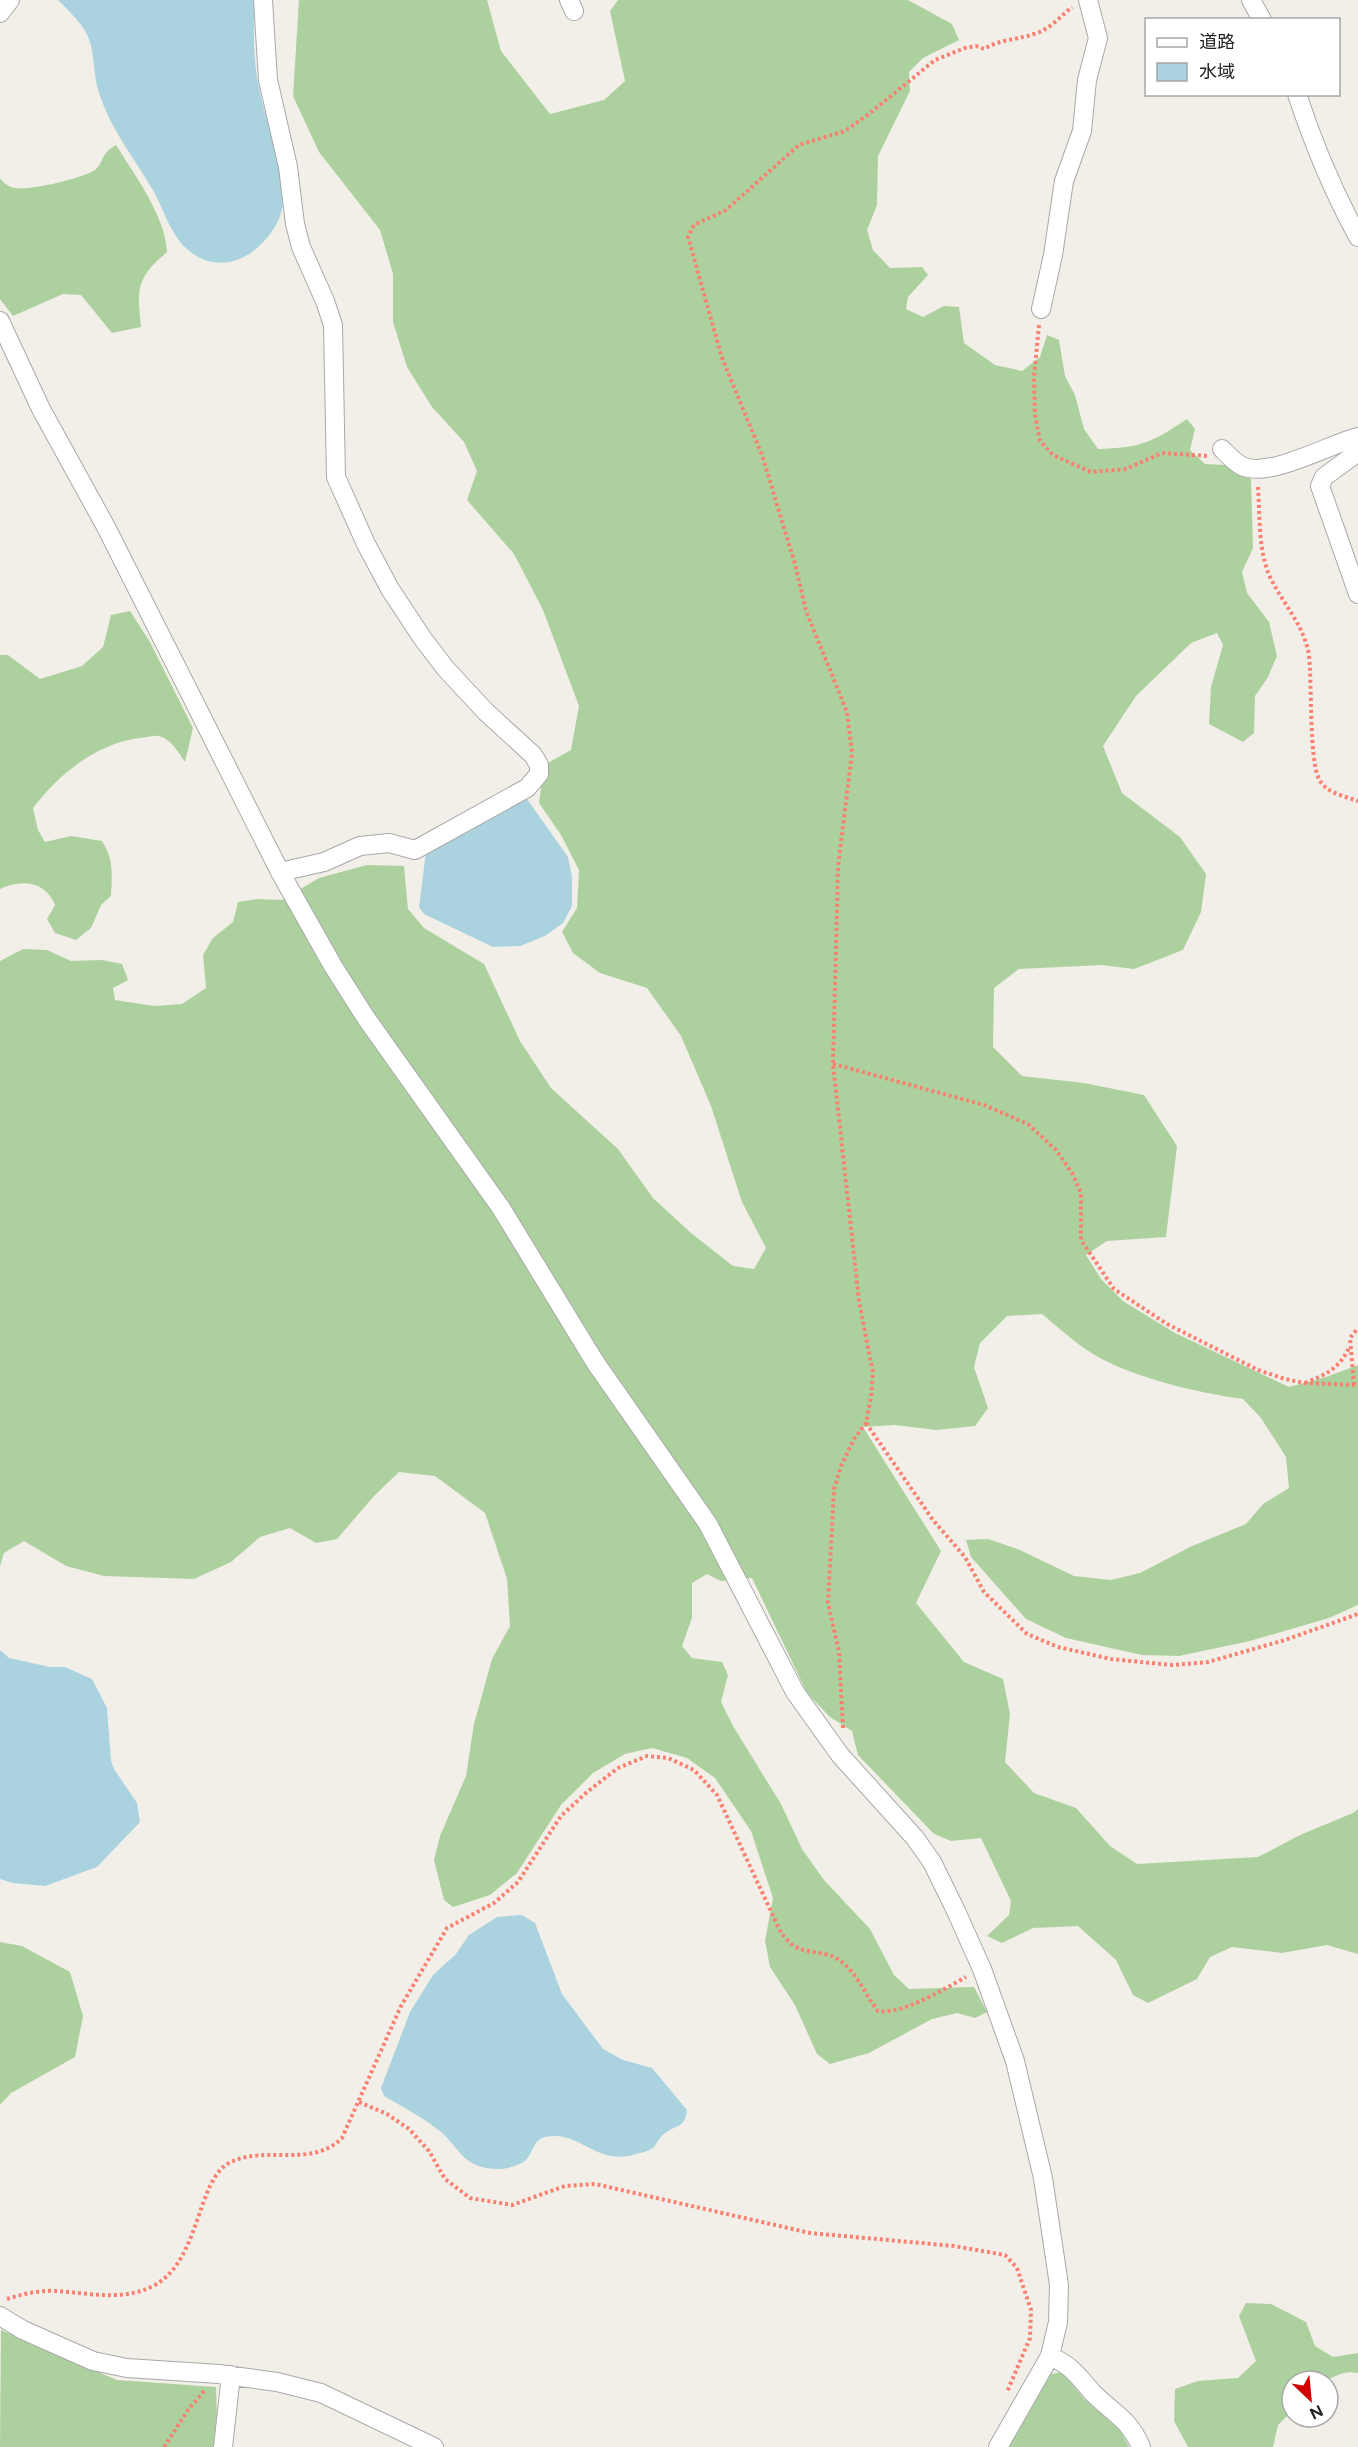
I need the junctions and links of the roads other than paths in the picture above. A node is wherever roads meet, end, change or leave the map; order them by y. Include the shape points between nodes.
1 (10, 0) edge
2 (263, 0) edge
3 (1251, 0) edge
4 (1083, 2) edge
5 (0, 13) edge
6 (1261, 18) edge
7 (1298, 96) edge
8 (1358, 237) edge
9 (1041, 309) road end
10 (0, 321) edge
11 (1358, 437) edge
12 (1222, 449) road end
13 (1358, 452) edge
14 (1358, 594) edge
15 (280, 872) junction
16 (0, 2316) edge
17 (1050, 2356) junction
18 (225, 2375) junction
19 (223, 2447) edge
20 (434, 2447) edge
21 (998, 2447) edge
22 (1141, 2447) edge

1 - 5 street
2 - 15 street via 268,80 288,167 295,225 333,325 336,477 385,580 423,639 446,669 539,765 539,774 527,788 415,850 389,843 360,846 324,862
3 - 6 street
4 - 9 street via 1098,38 1087,80 1082,131 1064,181
7 - 8 street via 1333,191
10 - 15 street via 41,409 106,527
11 - 12 street via 1257,469 1244,467
13 - 14 street via 1324,477 1320,486
15 - 17 street via 366,1018 501,1208 595,1362 708,1524 795,1692 840,1755 932,1862 982,1969 1015,2061 1043,2178 1059,2285 1058,2322
16 - 18 street via 93,2361 127,2368
17 - 21 street
17 - 22 street via 1066,2363 1126,2420
18 - 19 street
18 - 20 street via 321,2393

